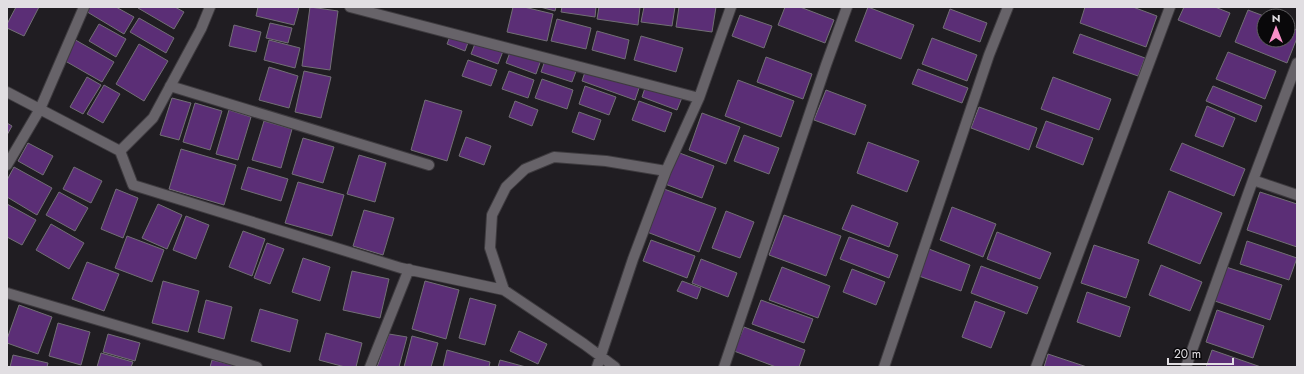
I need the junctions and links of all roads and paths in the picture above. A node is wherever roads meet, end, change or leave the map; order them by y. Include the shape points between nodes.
1 (84, 7) edge
2 (210, 7) edge
3 (350, 7) edge
4 (731, 7) edge
5 (847, 7) edge
6 (1008, 7) edge
7 (1170, 7) edge
8 (376, 10) edge
9 (1297, 63) edge
10 (170, 86) junction
11 (7, 92) edge
12 (699, 98) junction
13 (40, 109) junction
14 (120, 151) junction
15 (7, 165) edge
16 (429, 165) dead end
17 (666, 172) junction
18 (1253, 180) junction
19 (1297, 194) edge
20 (409, 270) junction
21 (504, 290) junction
22 (7, 293) edge
23 (601, 357) junction
24 (257, 367) edge
25 (370, 367) edge
26 (597, 367) edge
27 (615, 367) edge
28 (724, 367) edge
29 (884, 367) edge
30 (1036, 367) edge
31 (1186, 367) edge

1 - 13 street
2 - 10 street
3 - 8 street
4 - 12 street
5 - 28 street
6 - 29 street via 989,55
7 - 30 street
8 - 12 street
9 - 18 street
10 - 14 street via 153,118
10 - 16 street
11 - 13 street
12 - 17 street
13 - 14 street
13 - 15 street
14 - 20 street via 132,185
17 - 21 street via 606,161 554,158 525,169 506,187 492,215 490,248
17 - 23 street via 633,259
18 - 19 street
18 - 31 street
20 - 21 street
20 - 25 street
21 - 23 street
22 - 24 street
23 - 26 street
23 - 27 street

